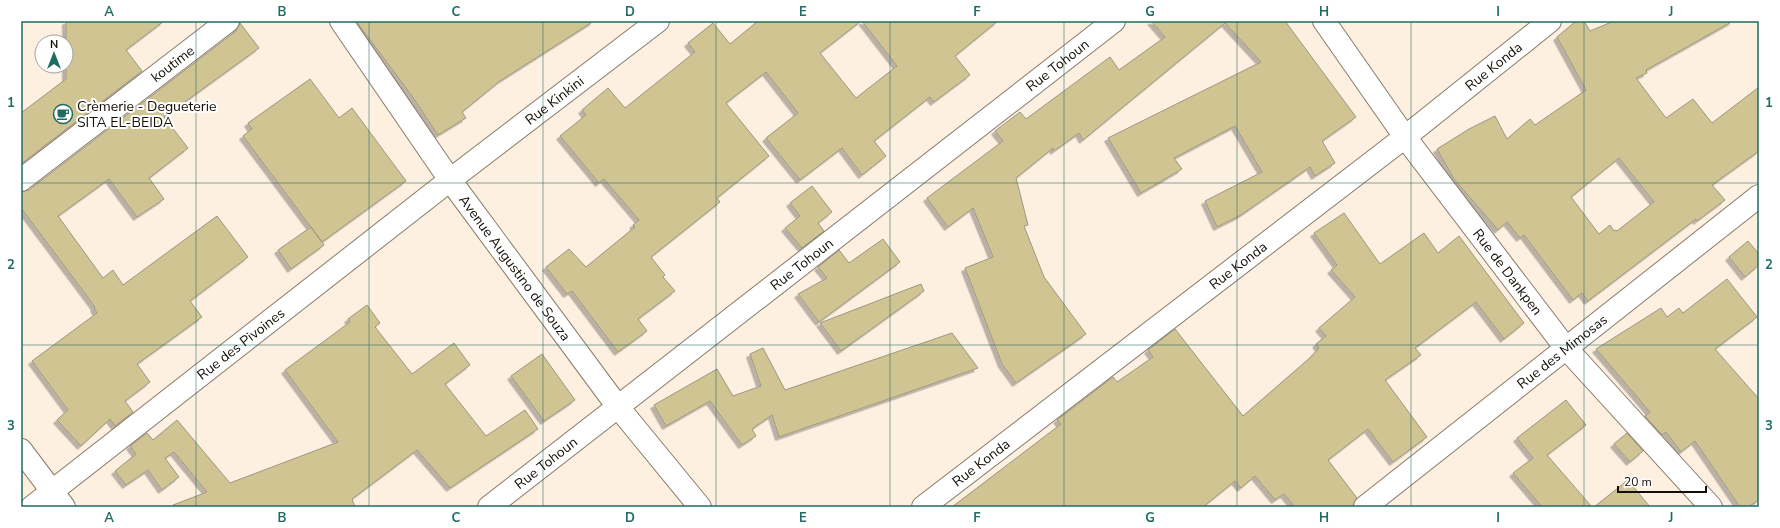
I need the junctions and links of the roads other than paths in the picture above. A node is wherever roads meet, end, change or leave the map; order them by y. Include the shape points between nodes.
1 (228, 21) edge
2 (341, 21) edge
3 (658, 21) edge
4 (1114, 21) edge
5 (1324, 21) edge
6 (1550, 21) edge
7 (1406, 137) junction
8 (21, 180) edge
9 (450, 180) junction
10 (1759, 196) edge
11 (1565, 347) junction
12 (618, 407) junction
13 (21, 450) edge
14 (58, 500) edge
15 (32, 507) edge
16 (489, 507) edge
17 (700, 507) edge
18 (923, 507) edge
19 (1365, 507) edge
20 (1710, 507) edge

1 - 8 street, koutime
2 - 9 street, Avenue Augustino de Souza
3 - 9 street, Rue Kinkini
4 - 12 street, Rue Tohoun
5 - 7 street, Rue de Dankpen
6 - 7 street, Rue Konda
7 - 11 street, Rue de Dankpen
7 - 18 street, Rue Konda
9 - 12 street, Avenue Augustino de Souza
9 - 14 street, Rue des Pivoines
10 - 11 street, Rue des Mimosas
11 - 19 street, Rue des Mimosas
11 - 20 street, Rue de Dankpen
12 - 16 street, Rue Tohoun
12 - 17 street, Avenue Augustino de Souza
13 - 14 street
14 - 15 street, Rue des Pivoines

